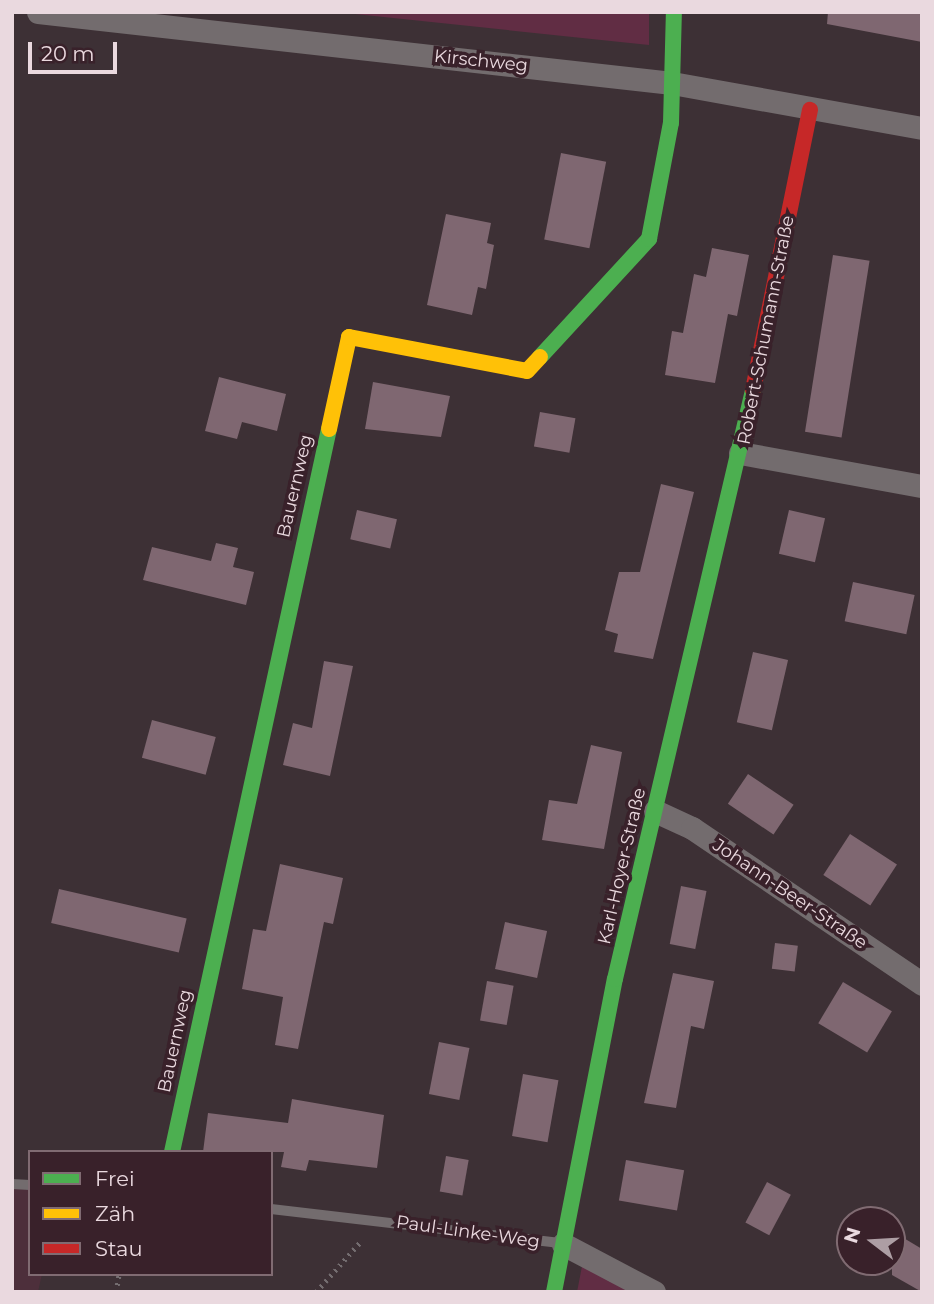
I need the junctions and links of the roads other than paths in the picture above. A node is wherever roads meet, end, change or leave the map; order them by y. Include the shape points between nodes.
1 (38, 12) edge
2 (674, 12) edge
3 (672, 83) junction
4 (810, 110) junction
5 (922, 128) edge
6 (740, 453) junction
7 (922, 486) edge
8 (655, 811) junction
9 (922, 984) edge
10 (172, 1150) edge
11 (273, 1209) edge
12 (563, 1244) junction
13 (554, 1292) edge
14 (653, 1292) edge

1 - 3 street, Kirschweg
2 - 3 street
3 - 4 street, Kirschweg
3 - 10 street, Bauernweg via 649,239 527,371 349,337
4 - 5 street, Kirschweg
4 - 6 street, Robert-Schumann-Straße
6 - 7 street, Robert-Schumann-Straße
6 - 8 street, Karl-Hoyer-Straße
8 - 9 street, Johann-Beer-Straße via 692,828
8 - 12 street, Karl-Hoyer-Straße
11 - 12 lane, Paul-Linke-Weg
12 - 13 street, Karl-Hoyer-Straße
12 - 14 street, Paul-Linke-Weg

